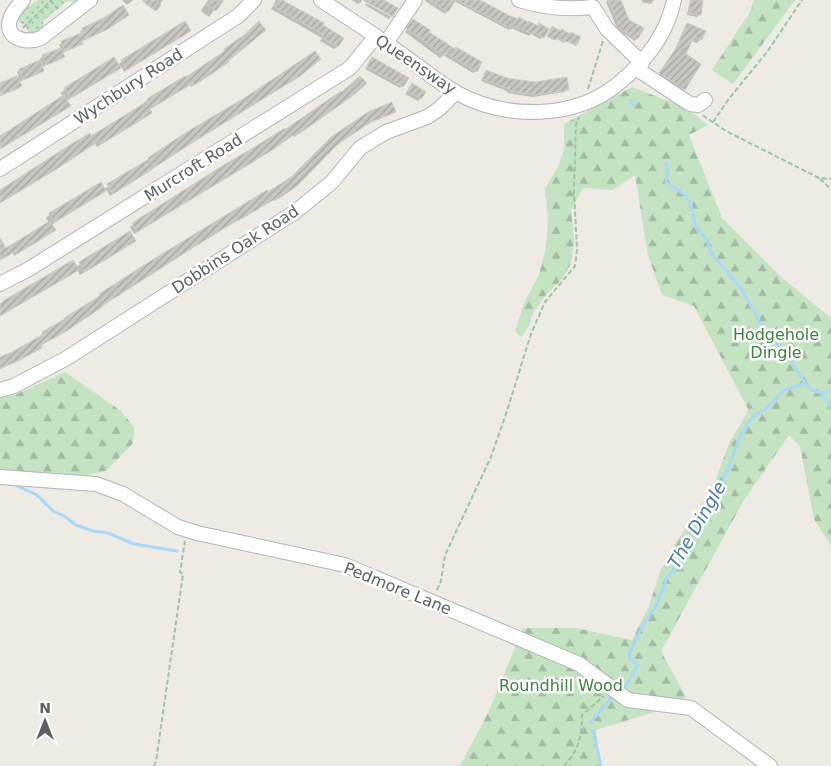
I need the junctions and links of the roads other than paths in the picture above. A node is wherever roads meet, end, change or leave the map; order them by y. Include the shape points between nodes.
1 (23, 0) edge
2 (90, 0) edge
3 (254, 0) edge
4 (321, 0) edge
5 (415, 0) edge
6 (519, 0) edge
7 (674, 0) edge
8 (592, 4) edge
9 (381, 40) junction
10 (639, 66) junction
11 (456, 92) junction
12 (701, 103) road end
13 (0, 169) edge
14 (0, 284) edge
15 (0, 390) edge
16 (0, 477) edge
17 (770, 766) edge

1 - 2 street via 10,17 10,28 13,36 32,42
3 - 13 street, Wychbury Road via 238,16
4 - 9 street, Queensway
5 - 9 street, Murcroft Road
6 - 8 street via 572,10
7 - 10 street, Queensway via 670,20
8 - 10 street via 606,29
9 - 11 street, Queensway
9 - 14 street, Murcroft Road via 350,68
10 - 11 street, Queensway via 613,89 595,99 546,112 493,108
10 - 12 street via 690,104
11 - 15 street, Dobbins Oak Road via 439,110 386,132 360,148 332,182 294,212 67,358
16 - 17 street, Pedmore Lane via 96,484 123,494 187,530 345,565 579,664 628,700 691,708

